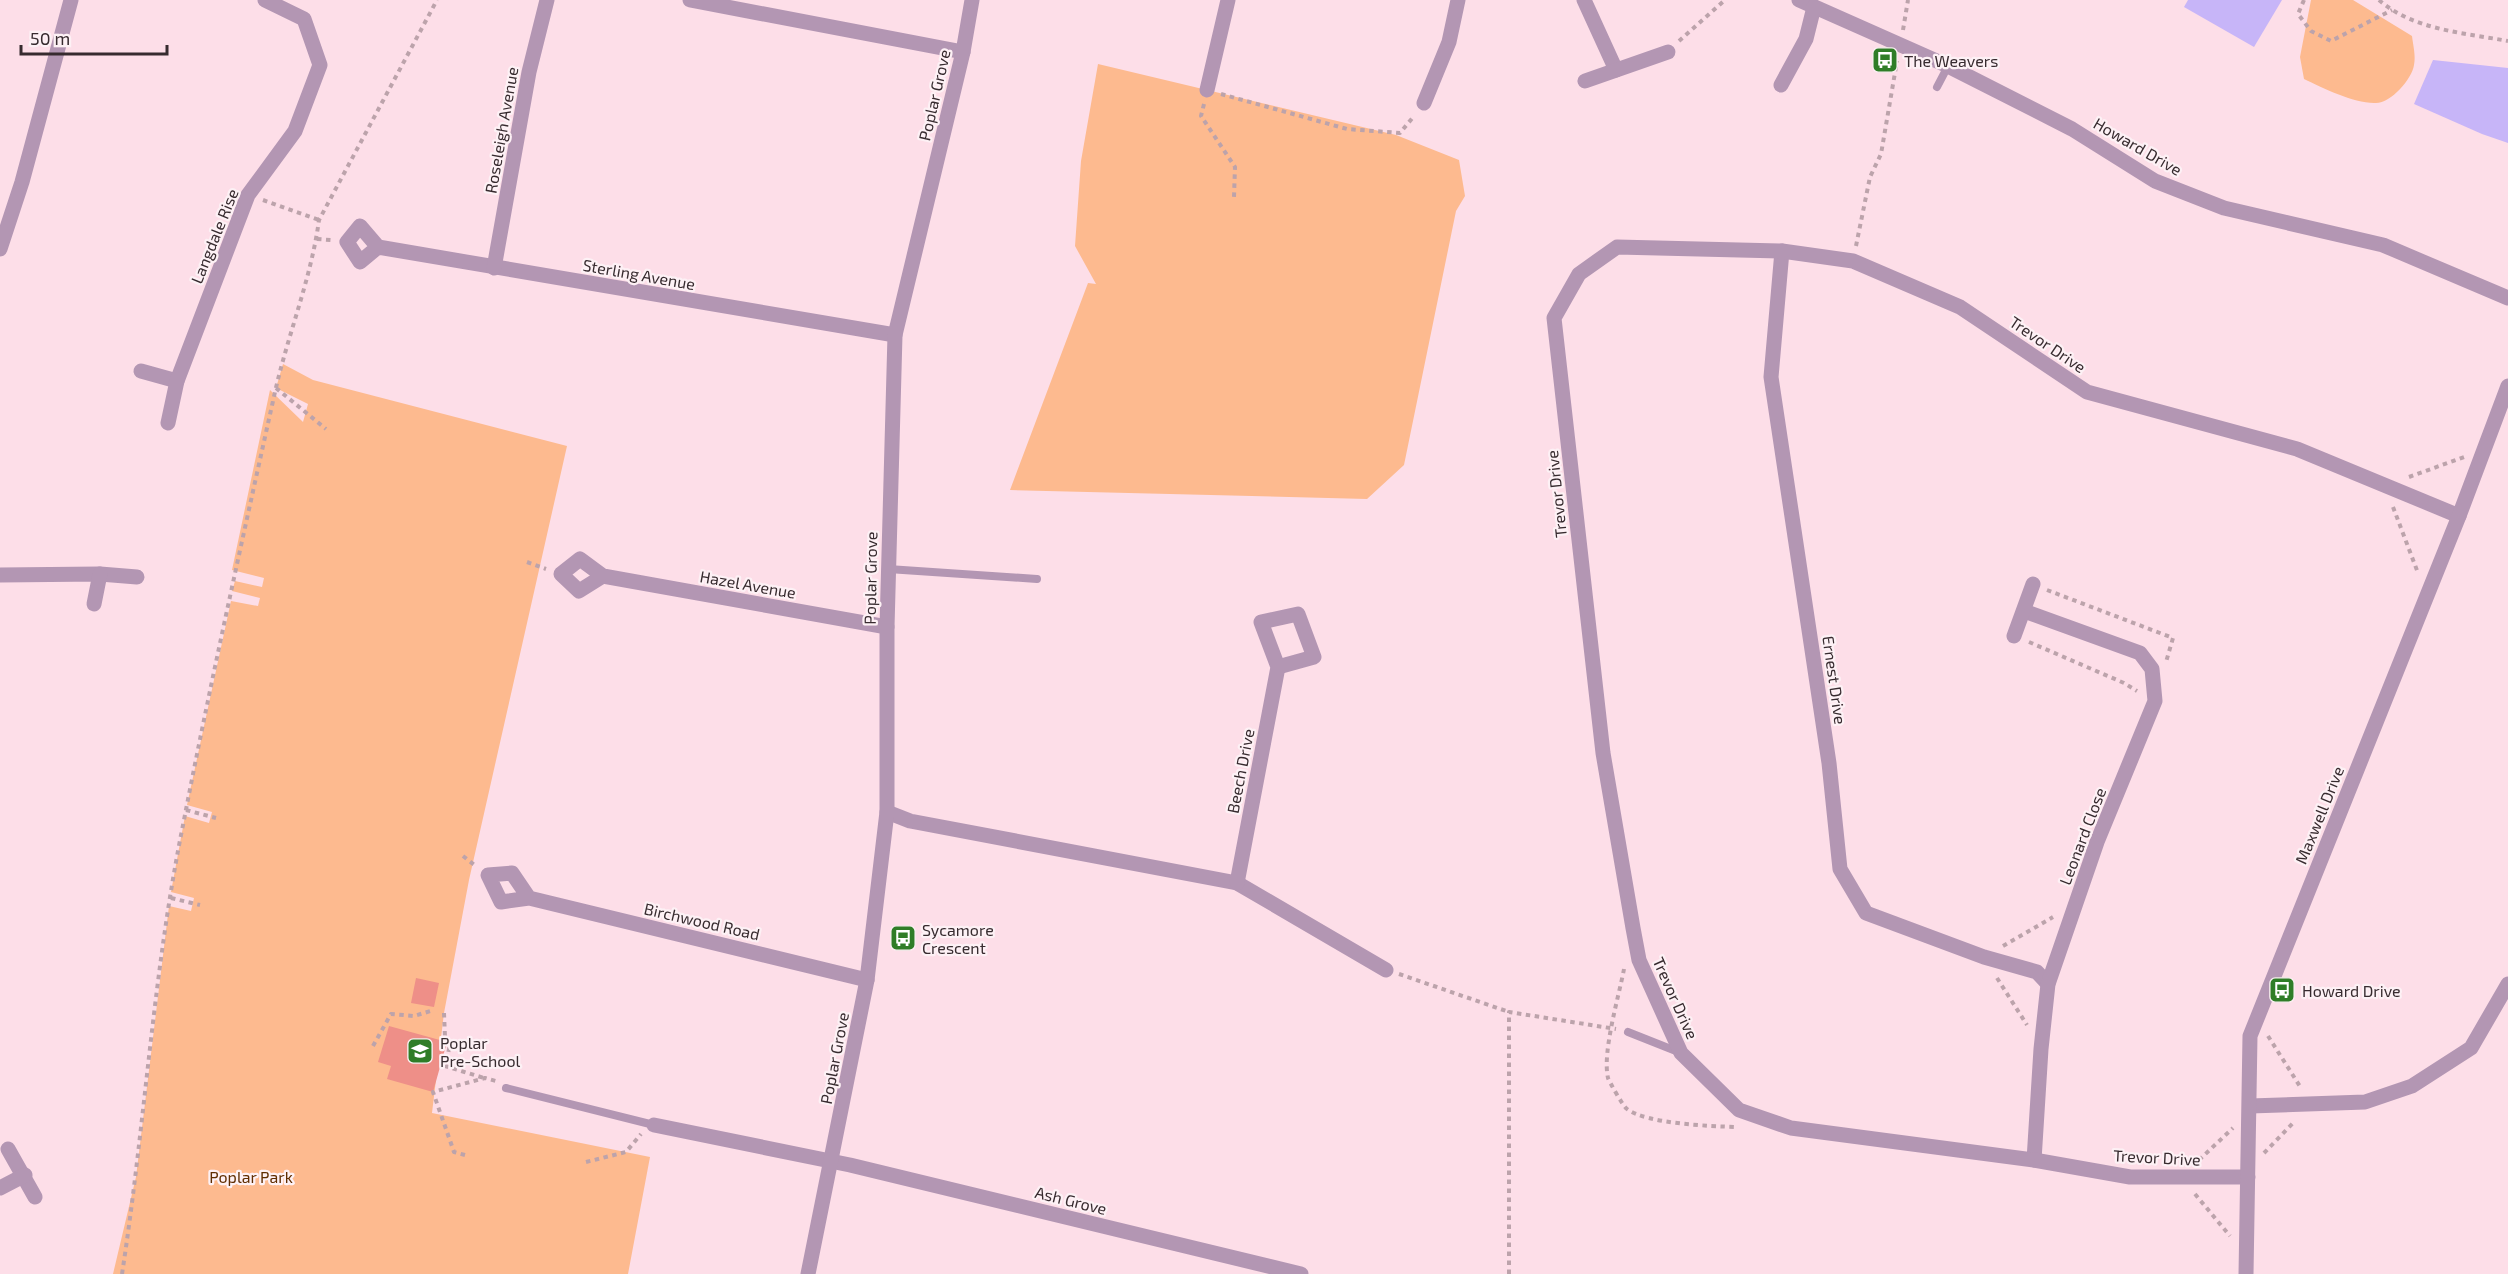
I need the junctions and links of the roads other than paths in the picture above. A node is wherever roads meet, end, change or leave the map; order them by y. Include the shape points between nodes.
1 (71, 0) edge
2 (265, 0) edge
3 (547, 0) edge
4 (690, 0) edge
5 (972, 0) edge
6 (1228, 0) edge
7 (1458, 0) edge
8 (1584, 0) edge
9 (1798, 0) edge
10 (1814, 7) junction
11 (963, 52) junction
12 (1668, 52) road end
13 (1948, 66) junction
14 (1616, 70) junction
15 (1585, 81) dead end
16 (1781, 86) dead end
17 (1937, 87) dead end
18 (1207, 90) road end
19 (1424, 104) road end
20 (378, 247) dead end
21 (0, 249) edge
22 (1782, 251) junction
23 (494, 268) junction
24 (2508, 298) edge
25 (895, 335) junction
26 (141, 371) dead end
27 (177, 381) junction
28 (2508, 386) edge
29 (168, 423) dead end
30 (2459, 516) junction
31 (888, 569) junction
32 (100, 574) junction
33 (0, 575) edge
34 (603, 576) dead end
35 (137, 577) dead end
36 (1037, 579) dead end
37 (2033, 584) dead end
38 (94, 604) dead end
39 (2024, 611) junction
40 (887, 627) junction
41 (2014, 636) road end
42 (1278, 667) dead end
43 (887, 812) junction
44 (1238, 883) junction
45 (529, 898) dead end
46 (1386, 970) road end
47 (867, 980) junction
48 (2048, 984) junction
49 (2508, 984) edge
50 (1628, 1032) road end
51 (1681, 1053) junction
52 (506, 1088) road end
53 (2249, 1109) junction
54 (650, 1124) joint
55 (8, 1149) dead end
56 (2034, 1160) junction
57 (832, 1162) junction
58 (2248, 1173) junction
59 (25, 1175) junction
60 (0, 1188) edge
61 (35, 1197) dead end
62 (808, 1274) edge
63 (1301, 1274) edge
64 (2246, 1274) edge

1 - 21 street
2 - 27 street, Langdale Rise via 303,19 320,65 295,131 248,195
3 - 23 street, Roseleigh Avenue via 529,72
4 - 11 street
5 - 11 street, Poplar Grove
6 - 18 street
7 - 19 street via 1449,42
8 - 14 street
9 - 10 street, Howard Drive
10 - 13 street, Howard Drive
10 - 16 street via 1806,39
11 - 25 street, Poplar Grove
12 - 14 street
13 - 17 lane
13 - 24 street, Howard Drive via 2072,129 2155,181 2223,208 2384,245
14 - 15 street
20 - 23 street, Sterling Avenue
22 - 30 street, Trevor Drive via 1853,261 1960,307 2087,392 2297,449
22 - 48 street, Ernest Drive via 1771,377 1829,763 1840,869 1866,913 1984,957 2037,972
22 - 51 street, Trevor Drive via 1617,247 1579,274 1554,318 1603,753 1633,927 1639,960
23 - 25 street, Sterling Avenue
25 - 31 street, Poplar Grove
26 - 27 street
27 - 29 street, Langdale Rise
28 - 30 street, Maxwell Drive
30 - 53 street, Maxwell Drive via 2250,1036
31 - 36 lane
31 - 40 street, Poplar Grove
32 - 33 street
32 - 35 street
32 - 38 street
34 - 40 street, Hazel Avenue
37 - 39 street
39 - 41 street
39 - 48 street, Leonard Close via 2140,653 2152,669 2155,701 2097,842
40 - 43 street, Poplar Grove
42 - 44 street, Beech Drive
43 - 44 street via 910,821
43 - 47 street, Poplar Grove
44 - 46 street
45 - 47 street, Birchwood Road
47 - 57 street, Poplar Grove
48 - 56 street, Leonard Close
49 - 53 street via 2471,1048 2412,1086 2365,1102
50 - 51 lane
51 - 56 street, Trevor Drive via 1739,1110 1791,1128
52 - 54 lane
53 - 58 street, Maxwell Drive
54 - 57 street
55 - 59 street
56 - 58 street, Trevor Drive via 2130,1177
57 - 62 street, Poplar Grove
57 - 63 street, Ash Grove
58 - 64 street, Maxwell Drive
59 - 60 street
59 - 61 street

